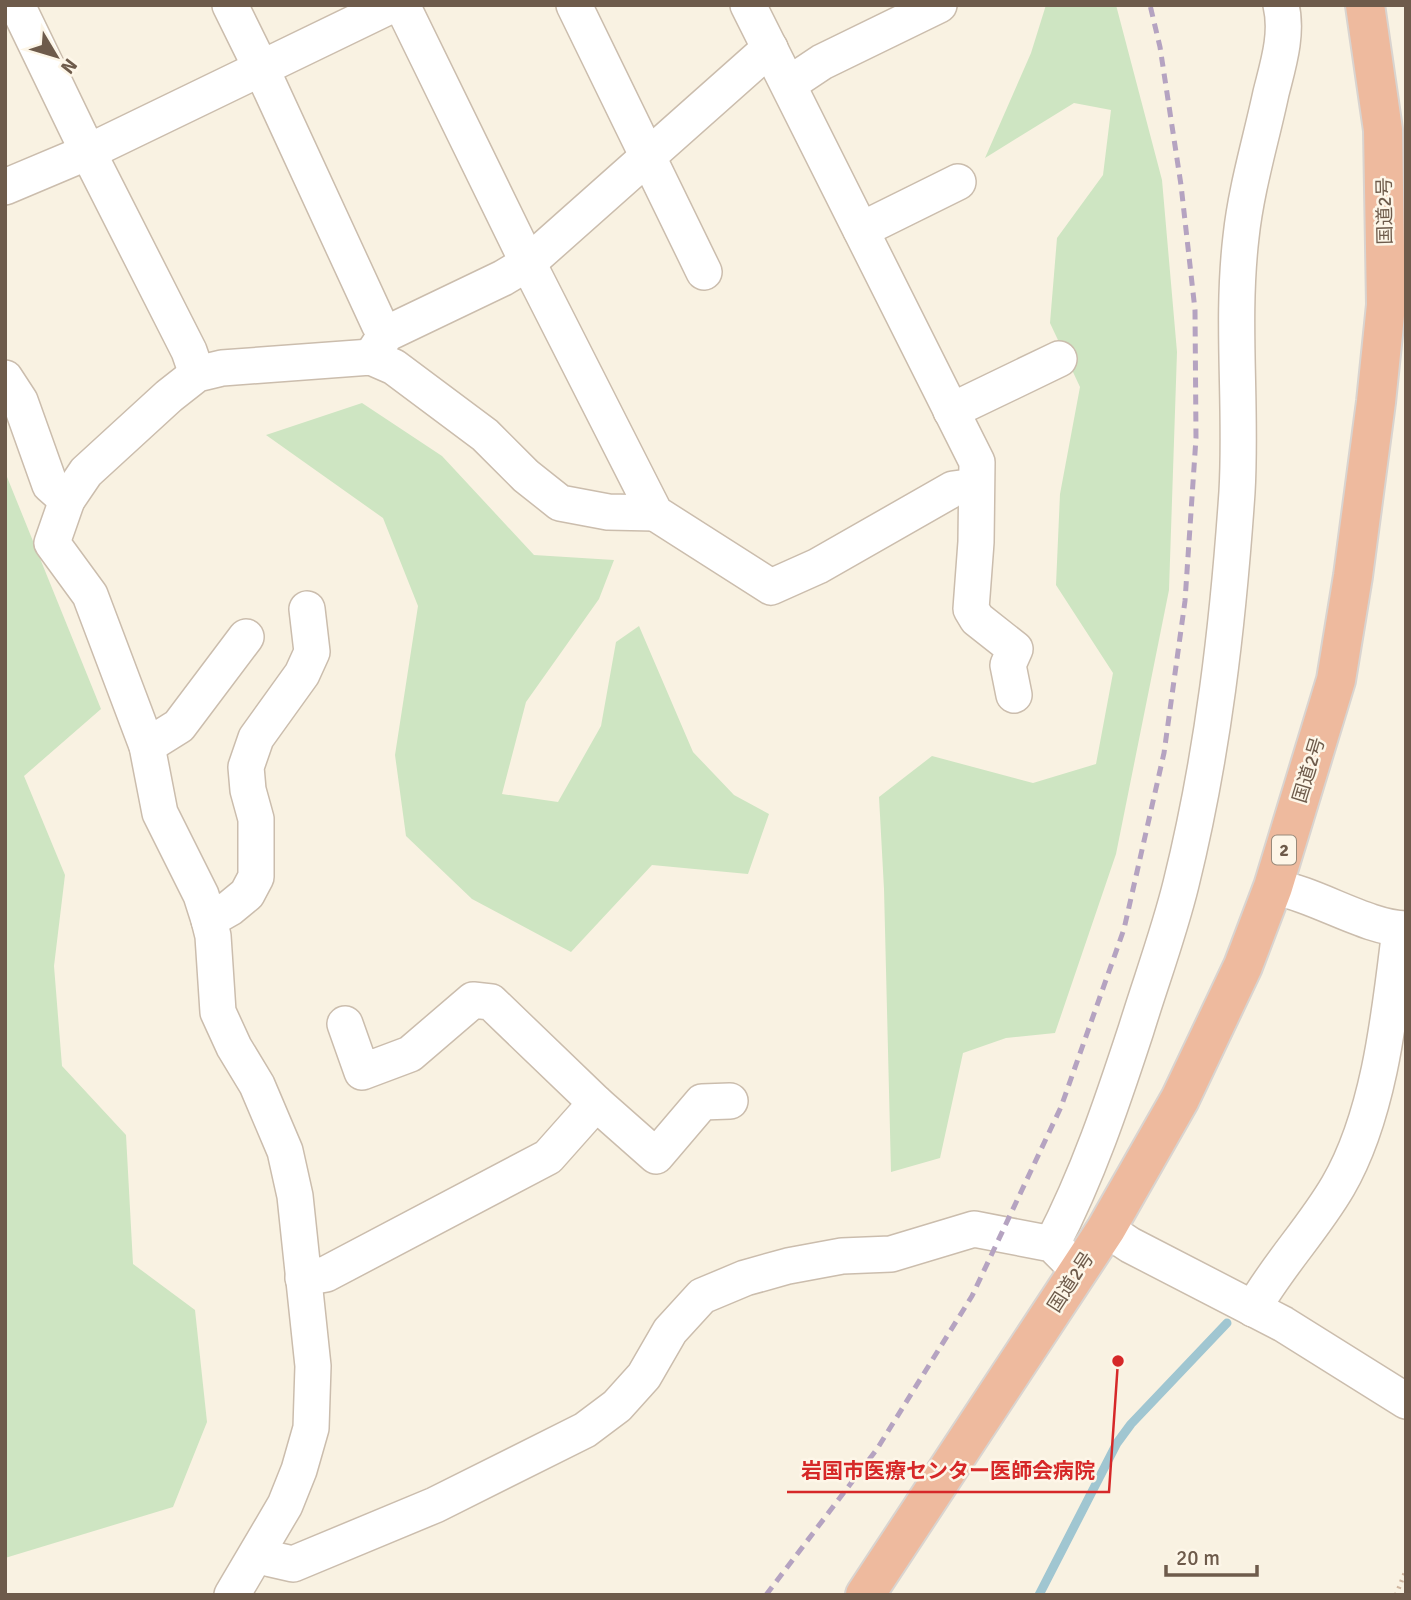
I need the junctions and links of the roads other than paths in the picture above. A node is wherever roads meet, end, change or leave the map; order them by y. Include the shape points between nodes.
1 (17, 5) edge
2 (229, 5) edge
3 (392, 5) edge
4 (402, 5) edge
5 (574, 5) edge
6 (748, 5) edge
7 (939, 5) edge
8 (1281, 5) edge
9 (1365, 5) edge
10 (770, 48) junction
11 (261, 68) junction
12 (789, 85) junction
13 (88, 152) junction
14 (649, 156) junction
15 (1395, 158) edge
16 (958, 182) dead end
17 (5, 187) edge
18 (861, 230) junction
19 (528, 263) junction
20 (704, 272) dead end
21 (379, 346) junction
22 (1059, 359) dead end
23 (197, 374) junction
24 (5, 378) edge
25 (951, 411) junction
26 (976, 486) junction
27 (67, 500) junction
28 (654, 513) junction
29 (307, 609) dead end
30 (246, 637) dead end
31 (1014, 695) dead end
32 (147, 746) junction
33 (1273, 887) junction
34 (209, 920) junction
35 (1403, 929) edge
36 (345, 1024) dead end
37 (730, 1101) dead end
38 (596, 1103) junction
39 (1106, 1228) junction
40 (1052, 1244) junction
41 (1078, 1272) junction
42 (303, 1278) junction
43 (1253, 1309) junction
44 (1406, 1401) edge
45 (258, 1552) junction
46 (232, 1595) edge
47 (864, 1595) edge

1 - 13 street
2 - 11 street
3 - 11 street
4 - 19 street
5 - 14 street
6 - 10 street
7 - 12 street via 822,62
8 - 40 street via 1283,41 1241,236 1236,313 1237,489 1222,659 1200,799 1181,886 1120,1079 1078,1195
9 - 15 highway, 国道2号 / 2 via 1383,130
10 - 12 street
10 - 14 street
11 - 13 street
11 - 21 street via 379,324
12 - 18 street
13 - 17 street
13 - 23 street
14 - 19 street
14 - 20 street
15 - 33 highway, 国道2号 / 2 via 1376,402 1336,680
16 - 18 street
18 - 25 street
19 - 21 street
19 - 28 street
21 - 23 street
21 - 28 street via 394,367 485,435 560,503 608,512
22 - 25 street
23 - 27 street via 86,472
24 - 27 street via 20,401 50,485
25 - 26 street via 977,462
26 - 28 street via 953,489 818,566 771,587
26 - 31 street via 971,609 1015,649 1008,665
27 - 32 street via 52,542 90,595
29 - 34 street via 313,652 256,738 246,767 256,820 256,877 247,894
30 - 32 street via 179,726
32 - 34 street via 160,813
33 - 35 street
33 - 39 highway, 国道2号 / 2 via 1243,966 1180,1099
34 - 42 street via 218,1012 285,1151 295,1196
35 - 43 street via 1366,1120 1339,1184
36 - 38 street via 362,1072 410,1054 473,1000 491,1002
37 - 38 street via 702,1102 656,1156
38 - 42 street via 548,1157 326,1274
39 - 41 highway, 国道2号 / 2
39 - 43 street
40 - 41 street
40 - 45 street via 974,1229 891,1254 842,1256 745,1278 702,1296 670,1331 635,1386 585,1430 435,1505 293,1564
41 - 47 highway, 国道2号 / 2
42 - 45 street via 313,1366 311,1429 285,1505
43 - 44 street
45 - 46 street

